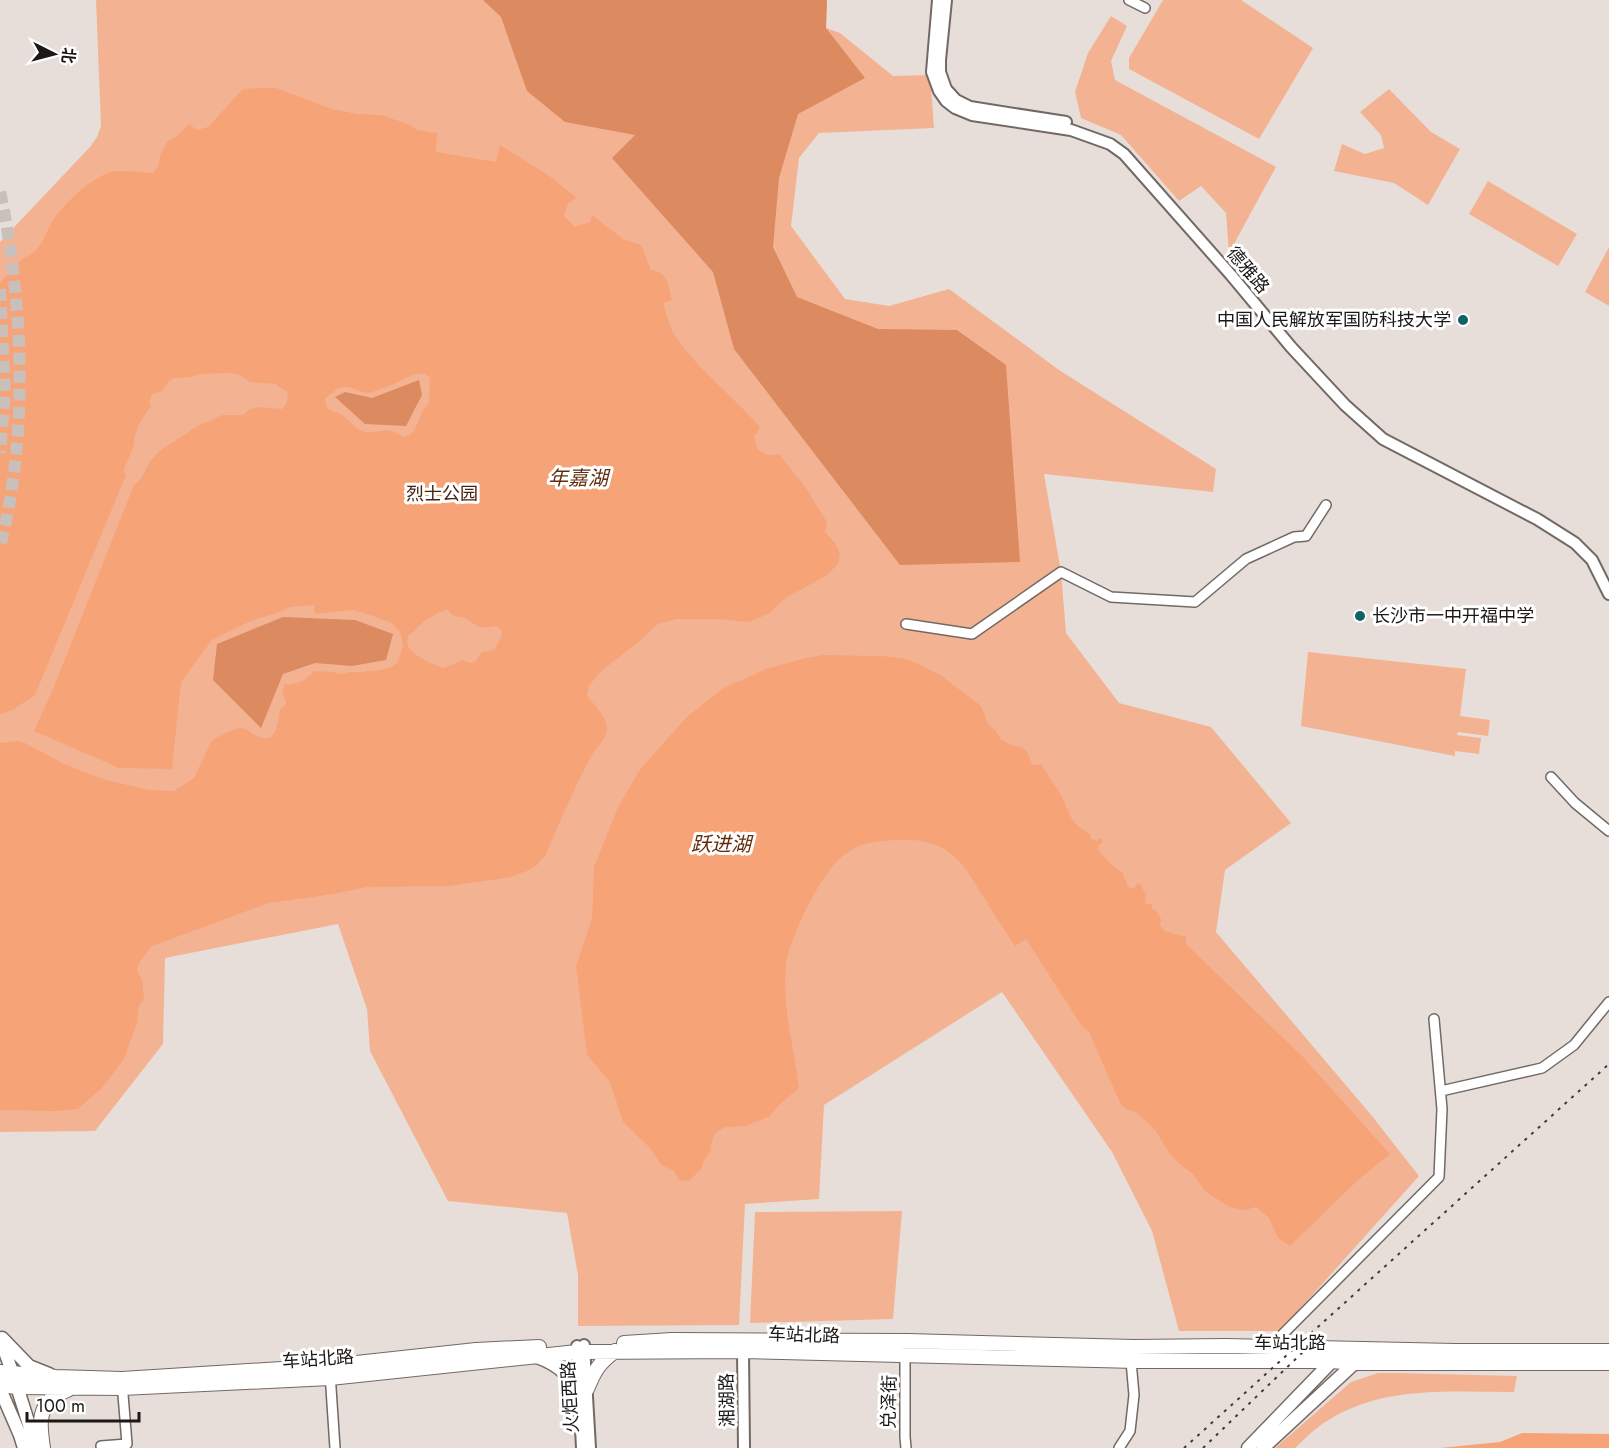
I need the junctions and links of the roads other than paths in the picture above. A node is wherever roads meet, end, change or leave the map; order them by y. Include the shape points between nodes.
1 (938, 0) edge
2 (946, 0) edge
3 (1129, 0) edge
4 (1145, 8) dead end
5 (1326, 505) dead end
6 (1609, 583) edge
7 (1609, 594) edge
8 (906, 624) dead end
9 (1551, 777) dead end
10 (1609, 831) edge
11 (1609, 1002) edge
12 (1434, 1019) dead end
13 (1441, 1091) junction
14 (0, 1338) edge
15 (1270, 1347) junction
16 (581, 1349) junction
17 (1347, 1349) junction
18 (1372, 1350) junction
19 (615, 1351) junction
20 (1609, 1351) edge
21 (743, 1352) junction
22 (536, 1356) junction
23 (906, 1356) junction
24 (1131, 1361) junction
25 (1332, 1361) junction
26 (1354, 1363) junction
27 (1609, 1363) edge
28 (329, 1372) junction
29 (56, 1377) junction
30 (10, 1378) edge
31 (122, 1384) junction
32 (0, 1387) edge
33 (71, 1388) junction
34 (583, 1394) junction
35 (0, 1412) edge
36 (20, 1435) junction
37 (101, 1446) dead end
38 (24, 1448) edge
39 (36, 1448) edge
40 (43, 1448) edge
41 (335, 1448) edge
42 (582, 1448) edge
43 (590, 1448) edge
44 (744, 1448) edge
45 (906, 1448) edge
46 (1119, 1448) edge
47 (1248, 1448) edge
48 (1263, 1448) edge

1 - 7 street, 德雅路 via 932,72 946,101 972,115 1071,130 1110,144 1124,154 1345,405 1383,439 1537,519 1575,543 1592,560
2 - 6 street, 德雅路 via 940,72 946,89 956,100 970,107 1072,123 1120,143 1236,271 1294,344 1386,436 1539,515 1576,539 1595,557
3 - 4 street
5 - 8 street via 1306,536 1294,537 1246,559 1194,602 1111,597 1060,572 972,634
9 - 10 street
11 - 13 street via 1574,1045 1542,1068
12 - 13 street
13 - 15 street via 1439,1177
14 - 29 main road via 29,1365
14 - 30 main road
15 - 16 main road, 车站北路 via 672,1340
15 - 17 main road, 车站北路
16 - 19 main road, 车站北路
16 - 22 main road, 车站北路
16 - 28 main road, 车站北路 via 476,1350
16 - 34 street, 火炬西路
17 - 18 main road, 车站北路
17 - 25 main road
18 - 20 main road, 车站北路
18 - 26 main road
19 - 21 main road, 车站北路
19 - 34 main road via 596,1369
21 - 23 main road, 车站北路
21 - 44 street, 湘湖路
22 - 28 main road, 车站北路
22 - 34 main road via 554,1363
23 - 24 main road, 车站北路
23 - 45 street, 兑泽街
24 - 25 main road, 车站北路
24 - 46 street via 1134,1395 1130,1431
25 - 26 main road, 车站北路
25 - 47 main road
26 - 27 main road, 车站北路
26 - 48 main road
28 - 31 main road, 车站北路
28 - 41 street
29 - 30 main road, 车站北路
29 - 31 main road, 车站北路
30 - 32 main road, 车站北路
30 - 33 main road, 车站北路
30 - 39 main road
31 - 33 main road, 车站北路
31 - 37 street via 127,1444
32 - 36 main road
33 - 40 main road via 49,1400 43,1412
34 - 42 street, 火炬西路
34 - 43 street, 火炬西路
35 - 36 main road
36 - 38 main road

